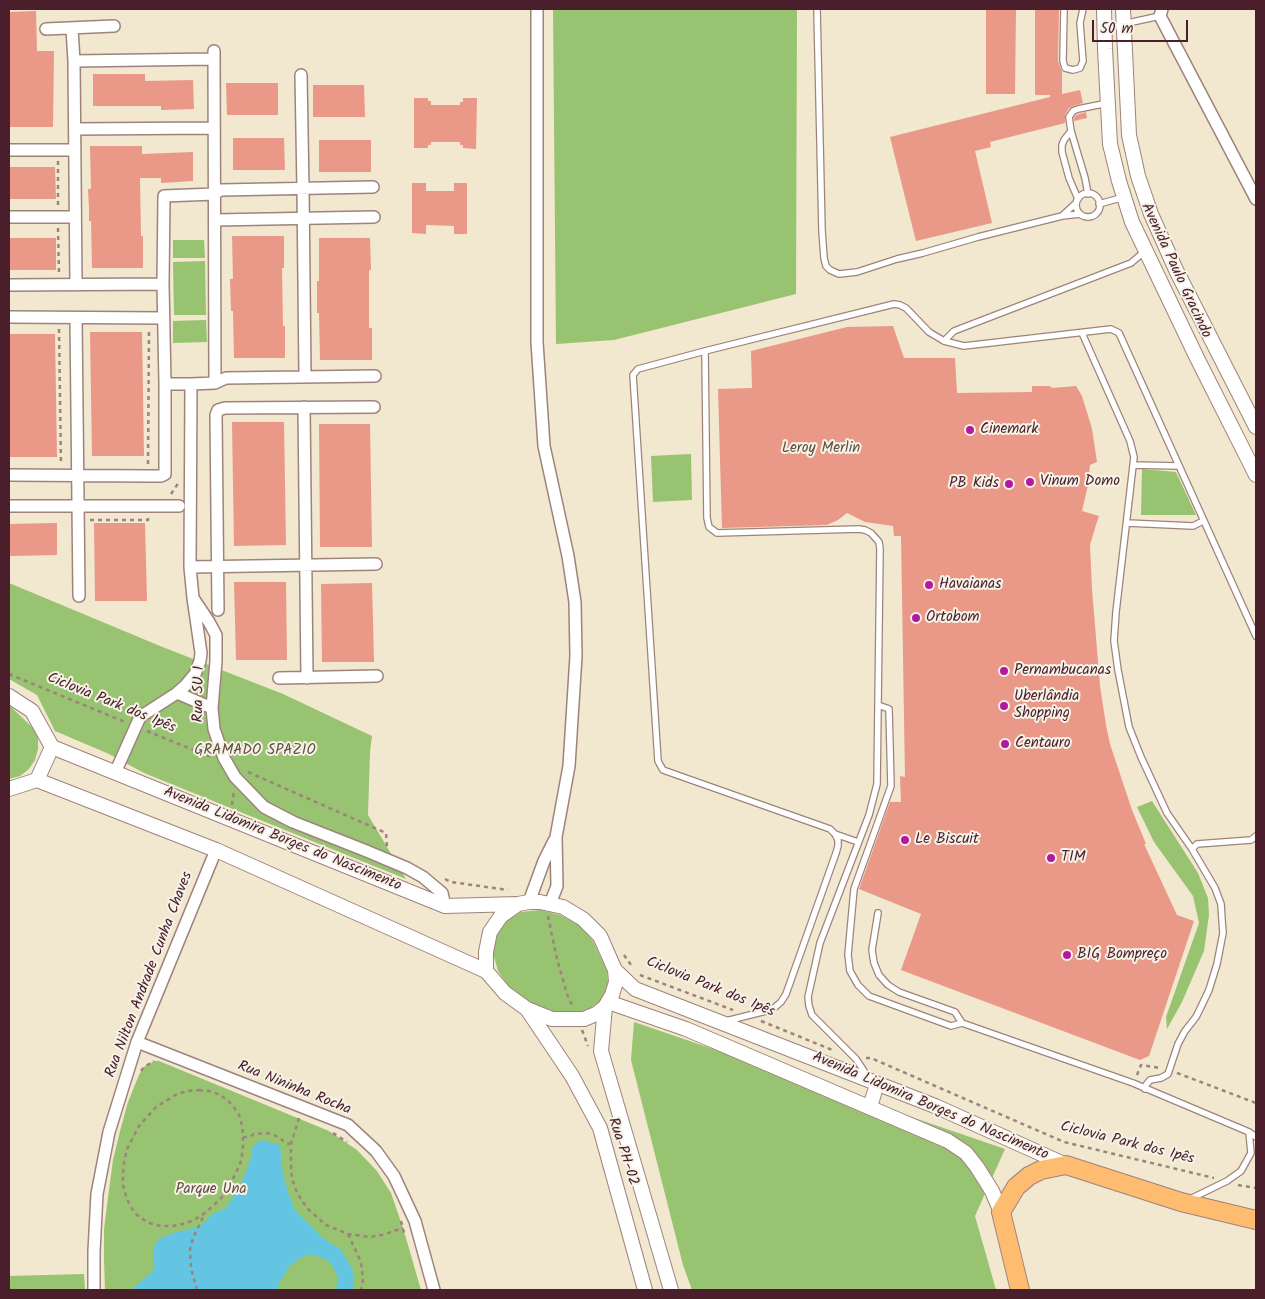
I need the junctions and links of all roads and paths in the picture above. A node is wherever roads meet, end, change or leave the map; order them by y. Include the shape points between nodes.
1 (537, 9) edge
2 (817, 9) edge
3 (1064, 9) edge
4 (1083, 9) edge
5 (1104, 9) edge
6 (1123, 9) edge
7 (1161, 12) edge
8 (1123, 24) junction
9 (114, 26) dead end
10 (46, 29) dead end
11 (72, 29) junction
12 (74, 61) junction
13 (301, 75) dead end
14 (1108, 103) junction
15 (214, 128) junction
16 (75, 129) junction
17 (1071, 131) junction
18 (9, 150) edge
19 (75, 150) junction
20 (372, 187) dead end
21 (303, 189) junction
22 (214, 194) junction
23 (1088, 194) junction
24 (1124, 196) junction
25 (1256, 199) edge
26 (1077, 201) junction
27 (1099, 204) junction
28 (1080, 214) junction
29 (1062, 216) junction
30 (9, 217) edge
31 (75, 217) junction
32 (374, 217) dead end
33 (304, 219) junction
34 (214, 220) junction
35 (1146, 251) junction
36 (76, 284) junction
37 (163, 284) junction
38 (9, 285) edge
39 (9, 317) edge
40 (59, 318) junction
41 (76, 318) junction
42 (164, 318) junction
43 (164, 330) junction
44 (1082, 333) junction
45 (944, 341) junction
46 (705, 351) junction
47 (375, 376) dead end
48 (305, 377) junction
49 (215, 383) junction
50 (165, 384) junction
51 (191, 384) junction
52 (374, 407) dead end
53 (304, 408) junction
54 (1256, 427) edge
55 (1133, 465) junction
56 (1179, 466) junction
57 (1256, 475) edge
58 (9, 476) edge
59 (61, 476) junction
60 (77, 476) junction
61 (148, 476) junction
62 (9, 506) edge
63 (77, 506) junction
64 (148, 506) junction
65 (179, 506) dead end
66 (77, 520) junction
67 (1203, 521) junction
68 (1127, 523) junction
69 (376, 564) dead end
70 (306, 565) junction
71 (218, 566) junction
72 (190, 567) junction
73 (79, 596) dead end
74 (193, 598) junction
75 (218, 610) dead end
76 (1256, 636) edge
77 (9, 674) edge
78 (377, 676) dead end
79 (279, 678) dead end
80 (307, 678) junction
81 (177, 693) junction
82 (9, 696) edge
83 (878, 705) junction
84 (212, 708) junction
85 (136, 726) junction
86 (52, 747) junction
87 (226, 763) junction
88 (115, 773) junction
89 (37, 780) junction
90 (9, 789) edge
91 (835, 834) junction
92 (556, 837) junction
93 (1254, 841) edge
94 (858, 842) junction
95 (388, 848) dead end
96 (1192, 849) junction
97 (216, 850) junction
98 (443, 878) dead end
99 (510, 891) dead end
100 (524, 903) junction
101 (550, 904) junction
102 (445, 906) junction
103 (878, 913) dead end
104 (621, 950) dead end
105 (615, 970) junction
106 (635, 970) dead end
107 (486, 971) junction
108 (639, 974) dead end
109 (607, 1004) junction
110 (527, 1010) junction
111 (747, 1016) junction
112 (723, 1022) junction
113 (962, 1023) junction
114 (137, 1042) junction
115 (856, 1060) junction
116 (159, 1061) dead end
117 (1170, 1070) junction
118 (139, 1075) dead end
119 (874, 1082) junction
120 (1133, 1083) junction
121 (1146, 1089) junction
122 (1256, 1102) edge
123 (870, 1107) junction
124 (299, 1118) dead end
125 (329, 1131) dead end
126 (1249, 1132) junction
127 (243, 1137) junction
128 (1256, 1137) edge
129 (291, 1144) junction
130 (350, 1144) dead end
131 (1066, 1165) junction
132 (1228, 1181) junction
133 (1256, 1188) edge
134 (1181, 1202) junction
135 (1001, 1212) junction
136 (205, 1213) junction
137 (400, 1220) dead end
138 (1256, 1220) edge
139 (403, 1228) junction
140 (348, 1234) junction
141 (406, 1237) dead end
142 (94, 1290) edge
143 (197, 1290) edge
144 (361, 1290) edge
145 (434, 1290) edge
146 (646, 1290) edge
147 (670, 1290) edge
148 (1020, 1290) edge

1 - 92 street via 537,342 544,446 575,602 576,656 569,766
2 - 29 lane via 822,231 824,258 830,270 839,274 858,272
3 - 4 lane via 1063,61 1065,68 1073,70 1080,68 1083,61 1080,23
5 - 14 street, Avenida Paulo Gracindo
6 - 8 street, Avenida Paulo Gracindo
7 - 8 lane
7 - 25 street
8 - 54 street, Avenida Paulo Gracindo via 1129,135 1138,176 1176,270
9 - 11 street
10 - 11 street
11 - 12 street
12 - 15 street via 213,55
12 - 16 street
13 - 21 street
14 - 17 lane via 1073,111 1069,117
14 - 24 street, Avenida Paulo Gracindo via 1110,144
15 - 16 street
15 - 22 street
16 - 19 street
17 - 23 lane
17 - 26 lane via 1064,140 1062,152
18 - 19 street
19 - 31 street
20 - 21 street
21 - 22 street via 221,190
21 - 33 street
22 - 34 street
22 - 37 street via 164,196
23 - 26 lane via 1080,196
23 - 27 lane via 1096,196
24 - 27 lane
24 - 35 street, Avenida Paulo Gracindo
26 - 28 lane
26 - 29 lane
27 - 28 lane via 1095,215 1087,217
28 - 29 lane
30 - 31 street
31 - 36 street
32 - 33 street
33 - 34 street
33 - 48 street
34 - 49 street
35 - 45 lane via 1131,263 954,330
35 - 57 street, Avenida Paulo Gracindo
36 - 37 street
36 - 38 street
37 - 42 street
39 - 40 street
40 - 41 street
40 - 59 path
41 - 42 street
41 - 60 street
42 - 43 street
43 - 50 street
43 - 61 path via 148,330
44 - 45 lane via 964,346
44 - 55 lane via 1130,441
44 - 56 lane via 1111,330 1119,333
45 - 46 lane via 928,332 906,308 894,304
46 - 83 lane via 707,523 717,533 859,529 876,537 880,548
46 - 91 lane via 638,369 633,375 658,761 663,770 830,829
47 - 48 street
48 - 49 street via 226,378
49 - 51 street
50 - 51 street
50 - 61 street via 165,474
51 - 72 street
52 - 53 street
53 - 70 street
53 - 71 street via 218,410
55 - 56 lane
55 - 68 lane
56 - 67 lane
58 - 59 street
59 - 60 street
60 - 61 street
60 - 63 street
62 - 63 street
63 - 64 street
63 - 66 street
64 - 65 street
64 - 66 path via 148,520
66 - 73 street
67 - 68 lane via 1193,526
67 - 76 lane
68 - 96 lane via 1114,641 1123,699 1130,727 1154,786 1167,813
69 - 70 street
70 - 71 street
70 - 80 street
71 - 72 street
71 - 75 street
72 - 74 street
74 - 81 street, Rua SU 1 via 200,660 195,674
74 - 84 street, Rua SU 1 via 216,635
77 - 85 path, Ciclovia Park dos Ipês
78 - 80 street
79 - 80 street
81 - 84 street
81 - 85 street, Rua SU 1 via 140,716
82 - 86 street via 32,711
83 - 94 lane via 877,784
83 - 113 lane via 889,709 891,786 854,889 848,956 850,971 869,996 951,1026
84 - 87 street, Rua SU 1 via 214,729
85 - 87 path, Ciclovia Park dos Ipês
85 - 88 street, Rua SU 1
86 - 88 street, Avenida Lidomira Borges do Nascimento
86 - 89 street
87 - 95 path, Ciclovia Park dos Ipês via 386,833
87 - 102 street, Rua SU 1 via 264,807 407,868 442,893
88 - 102 street, Avenida Lidomira Borges do Nascimento
89 - 90 street
89 - 97 street
91 - 94 lane
91 - 111 lane via 838,840 836,853 786,994 774,1008
92 - 100 street
92 - 101 street via 556,886
93 - 96 lane via 1197,844
94 - 115 lane via 820,943 808,997 812,1015
96 - 117 lane via 1221,904 1223,933 1209,990 1178,1044
97 - 107 street
97 - 114 street, Rua Nilton Andrade Cunha Chaves
98 - 99 path
100 - 101 street
100 - 102 street, Avenida Lidomira Borges do Nascimento
100 - 107 street via 501,916 490,932
101 - 105 street via 584,919 600,936
103 - 113 lane via 872,950 879,975 899,992 955,1012
104 - 106 path, Ciclovia Park dos Ipês
105 - 109 street via 616,982
105 - 112 street, Avenida Lidomira Borges do Nascimento via 635,989
107 - 110 street via 505,993
108 - 111 path, Ciclovia Park dos Ipês
109 - 110 street via 596,1014 572,1020 552,1020
109 - 123 street, Avenida Lidomira Borges do Nascimento via 686,1030
109 - 147 street, Rua PH-02 via 601,1051
110 - 146 street, Rua PH-02 via 572,1076 600,1128
111 - 112 lane
111 - 115 path, Ciclovia Park dos Ipês
112 - 119 street, Avenida Lidomira Borges do Nascimento
113 - 120 lane
114 - 142 street, Rua Nilton Andrade Cunha Chaves via 110,1132 97,1194
114 - 145 street, Rua Nininha Rocha via 348,1125 376,1151 394,1176 415,1221
115 - 119 lane
115 - 132 path, Ciclovia Park dos Ipês via 871,1058 1064,1142
116 - 118 path via 144,1067
117 - 120 path via 1141,1065
117 - 121 lane via 1165,1076 1150,1080
117 - 122 path
119 - 123 street
119 - 131 street, Avenida Lidomira Borges do Nascimento
120 - 121 lane
121 - 126 lane
123 - 135 street, Avenida Lidomira Borges do Nascimento via 948,1141 966,1153 992,1191
124 - 129 path
125 - 130 path
126 - 128 lane
126 - 132 lane via 1251,1153 1241,1170
127 - 129 path via 267,1133
127 - 136 path via 241,1161 236,1173 223,1196
127 - 136 path via 233,1106 218,1094 199,1090 177,1094 156,1107 132,1137 124,1162 123,1180 126,1196 136,1214 152,1224 173,1226
129 - 140 path via 292,1179 302,1200 322,1222
131 - 134 main road, Avenida Lidomira Borges do Nascimento
131 - 135 main road via 1029,1176 1016,1187
132 - 133 path, Ciclovia Park dos Ipês
132 - 134 lane
134 - 138 main road, Avenida Lidomira Borges do Nascimento
135 - 148 main road
136 - 143 path via 190,1249
137 - 139 path
139 - 140 path via 370,1237
139 - 141 path
140 - 144 path via 360,1262

